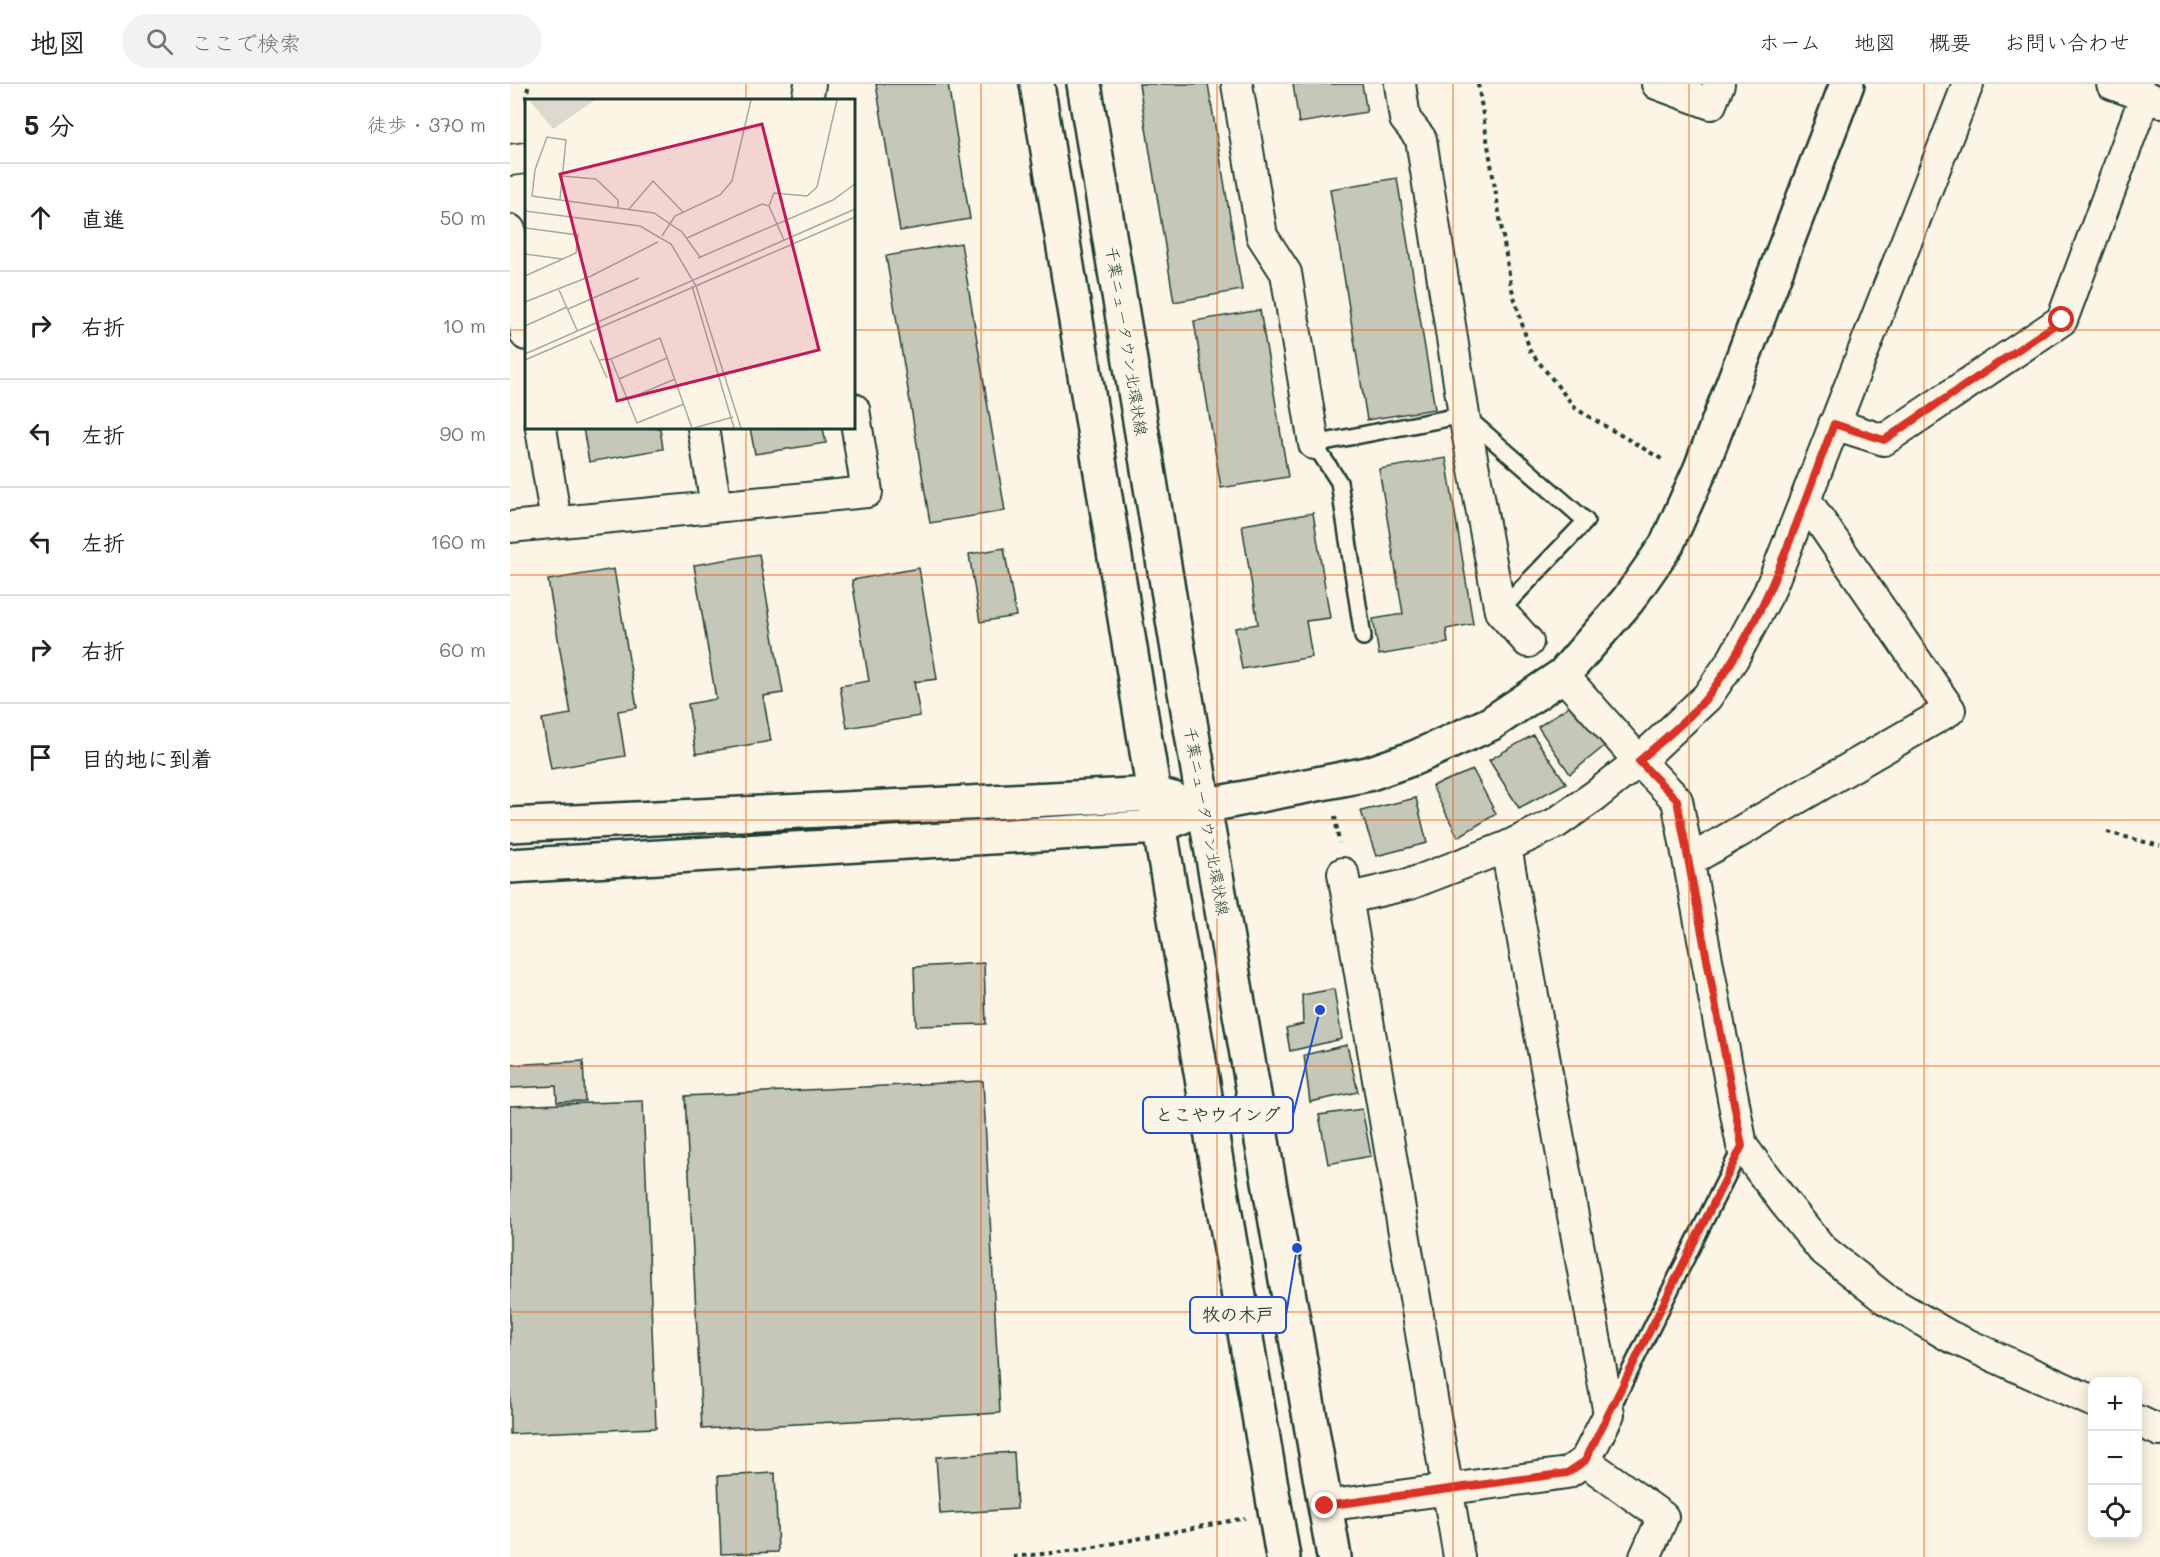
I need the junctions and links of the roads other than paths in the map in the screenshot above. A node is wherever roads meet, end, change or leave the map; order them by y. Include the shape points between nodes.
1 (810, 84) edge
2 (1037, 84) edge
3 (1084, 84) edge
4 (1237, 84) edge
5 (1400, 84) edge
6 (1657, 84) edge
7 (1719, 84) edge
8 (1847, 84) edge
9 (1968, 84) edge
10 (2112, 84) edge
11 (807, 99) edge
12 (2152, 99) edge
13 (525, 158) edge
14 (510, 160) edge
15 (510, 230) edge
16 (525, 328) edge
17 (855, 415) edge
18 (1464, 415) junction
19 (1834, 424) junction
20 (541, 429) edge
21 (703, 429) edge
22 (1314, 444) junction
23 (1805, 499) junction
24 (716, 506) junction
25 (556, 522) junction
26 (510, 527) edge
27 (1500, 611) junction
28 (1363, 637) dead end
29 (1528, 642) dead end
30 (1563, 675) junction
31 (1639, 761) junction
32 (1154, 794) junction
33 (1204, 806) junction
34 (510, 825) edge
35 (1159, 827) junction
36 (1506, 847) junction
37 (1689, 861) junction
38 (510, 866) edge
39 (1742, 1146) junction
40 (2088, 1399) edge
41 (1609, 1414) junction
42 (2142, 1423) edge
43 (2160, 1431) edge
44 (1585, 1461) junction
45 (1448, 1489) junction
46 (1325, 1506) junction
47 (1283, 1557) edge
48 (1334, 1557) edge
49 (1459, 1557) edge
50 (1645, 1557) edge

1 - 11 street
2 - 32 main road
3 - 33 main road, 千葉ニュータウン北環状線
4 - 22 street via 1262,236 1286,273
5 - 18 street via 1405,119 1421,139
6 - 7 street via 1711,104
8 - 30 main road via 1701,468 1667,544 1628,600
9 - 19 street
10 - 12 street
12 - 19 street via 2062,320 1884,440
13 - 14 street
15 - 16 street
17 - 24 street via 867,492
18 - 22 lane
18 - 27 street
18 - 27 lane via 1586,520
19 - 23 street
20 - 25 street
21 - 24 street
22 - 28 lane via 1339,482
23 - 31 street via 1769,592 1733,659 1707,698
23 - 37 street via 1950,710
24 - 25 street
25 - 26 street
27 - 29 street
30 - 31 street
30 - 33 main road via 1490,724 1414,758 1368,774
31 - 36 street via 1556,823
31 - 37 street via 1677,800
32 - 33 main road
32 - 34 main road
32 - 35 main road
33 - 35 main road
33 - 46 main road, 千葉ニュータウン北環状線
35 - 38 main road
35 - 47 main road
36 - 41 street
36 - 45 street via 1410,884 1346,886
37 - 39 street
39 - 40 street via 1822,1249 1884,1298 1949,1336
39 - 41 lane
41 - 44 street
42 - 43 street
44 - 45 street via 1567,1473
44 - 50 street via 1663,1517
45 - 46 street
45 - 49 street
46 - 48 main road, 千葉ニュータウン北環状線

